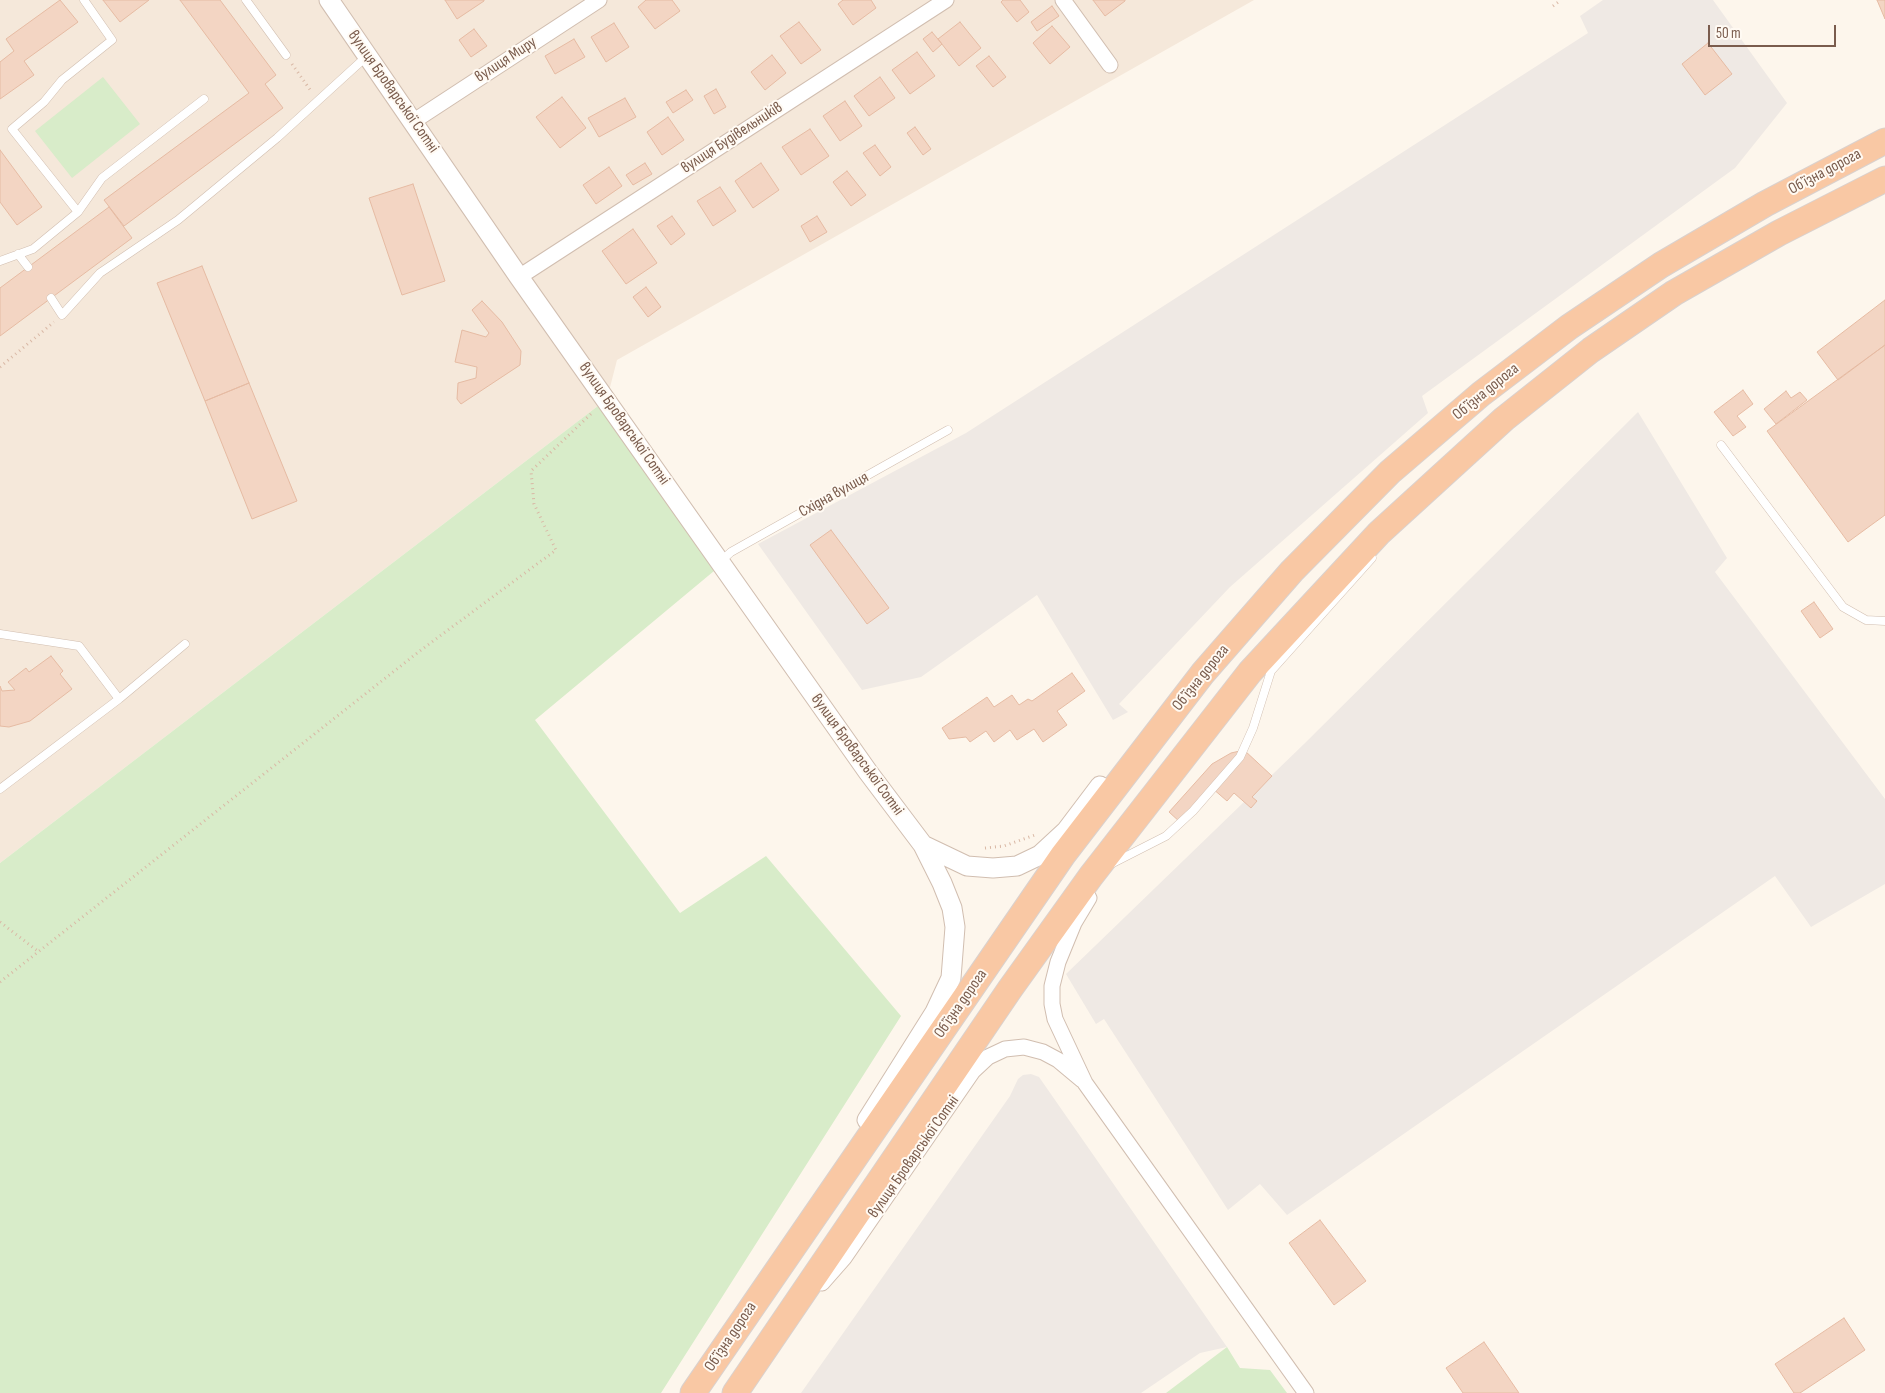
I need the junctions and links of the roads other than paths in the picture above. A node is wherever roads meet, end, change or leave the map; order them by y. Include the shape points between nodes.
1 (84, 0) edge
2 (246, 0) edge
3 (329, 0) edge
4 (599, 0) edge
5 (946, 0) edge
6 (1063, 0) edge
7 (286, 55) road end
8 (369, 55) junction
9 (1110, 65) dead end
10 (204, 99) dead end
11 (414, 121) junction
12 (1885, 141) edge
13 (1885, 179) edge
14 (78, 212) junction
15 (18, 254) junction
16 (0, 261) edge
17 (28, 267) dead end
18 (519, 277) junction
19 (51, 298) dead end
20 (948, 430) dead end
21 (1721, 445) dead end
22 (1414, 499) junction
23 (1385, 539) dead end
24 (1379, 547) dead end
25 (721, 561) junction
26 (1292, 571) junction
27 (1885, 621) edge
28 (0, 634) edge
29 (185, 644) dead end
30 (119, 699) junction
31 (0, 789) edge
32 (1133, 820) junction
33 (923, 846) junction
34 (1112, 863) junction
35 (1064, 915) junction
36 (1085, 1083) junction
37 (741, 1322) junction
38 (769, 1342) junction
39 (693, 1393) edge
40 (735, 1393) edge
41 (1306, 1393) edge

1 - 14 lane via 112,40 62,80 44,102 12,129
2 - 7 lane
3 - 8 street, вулиця Броварської Сотні
4 - 11 street, вулиця Миру
5 - 18 street, вулиця Будівельників
6 - 9 street
8 - 11 street, вулиця Броварської Сотні
8 - 19 lane via 278,138 178,220 100,273 62,315
10 - 14 lane via 102,178
11 - 18 street, вулиця Броварської Сотні
12 - 26 highway, Обʼїзна дорога via 1765,204 1669,260 1569,327 1481,394 1390,472
13 - 22 highway, Обʼїзна дорога via 1779,233 1674,294 1591,350 1504,419
14 - 15 lane via 33,249
15 - 16 lane
15 - 17 lane
18 - 25 street, вулиця Броварської Сотні
20 - 25 lane, Східна вулиця via 731,552
21 - 27 lane via 1843,607 1866,620
22 - 23 lane
22 - 32 highway, Обʼїзна дорога via 1250,672
24 - 34 lane via 1362,571 1271,671 1240,757 1194,811 1166,836
25 - 33 street, вулиця Броварської Сотні
26 - 33 street via 1189,673 1066,831 1040,855 1017,866 993,868 967,866
26 - 37 highway, Обʼїзна дорога via 1203,673 1063,855
28 - 30 lane via 79,646
29 - 30 lane
30 - 31 lane
32 - 34 street, вулиця Броварської Сотні
32 - 35 highway, Обʼїзна дорога
33 - 37 street, вулиця Броварської Сотні via 952,908 955,927 952,978 935,1012
34 - 35 lane
34 - 36 street, вулиця Броварської Сотні via 1074,923 1052,986 1055,1019
35 - 38 highway, Обʼїзна дорога
36 - 38 street, вулиця Броварської Сотні via 1043,1052 1005,1049 988,1057 973,1071 844,1258
36 - 41 street, вулиця Броварської Сотні
37 - 39 highway, Обʼїзна дорога
38 - 40 highway, Обʼїзна дорога

